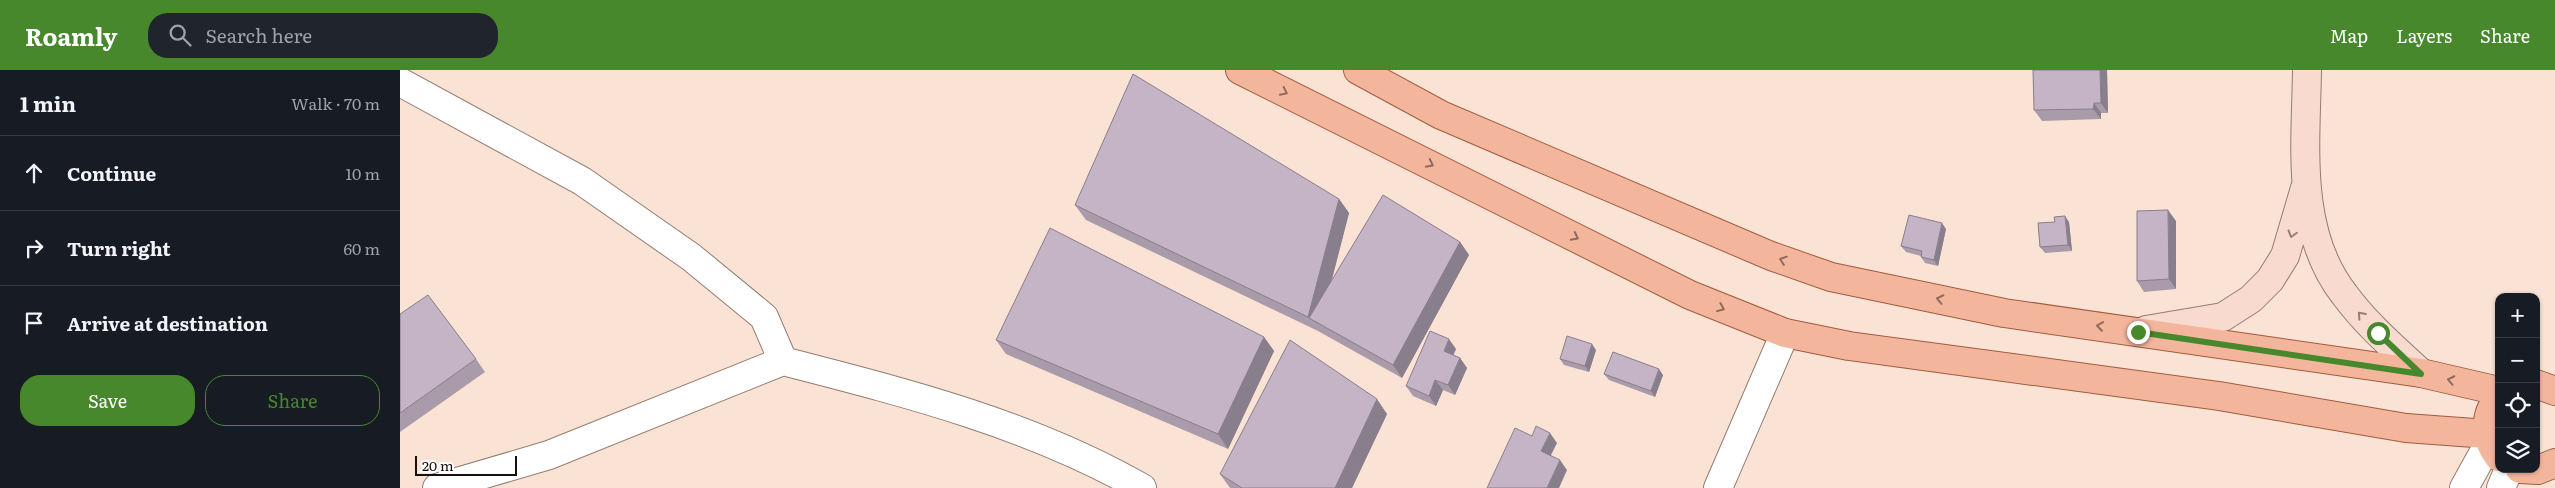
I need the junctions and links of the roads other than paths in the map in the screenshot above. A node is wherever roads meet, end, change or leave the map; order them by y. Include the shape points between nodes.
1 (1240, 70) edge
2 (1358, 70) edge
3 (2307, 70) edge
4 (400, 82) edge
5 (2305, 187) junction
6 (2138, 332) junction
7 (1785, 333) junction
8 (783, 361) junction
9 (2421, 374) junction
10 (2540, 385) edge
11 (2495, 390) edge
12 (2555, 391) edge
13 (2495, 403) edge
14 (2492, 444) edge
15 (2555, 463) edge
16 (2540, 469) edge
17 (2507, 473) edge
18 (437, 488) edge
19 (1142, 488) edge
20 (1718, 488) edge
21 (2464, 488) edge
22 (2501, 488) edge

1 -> 7 main road via 1690,295
6 -> 2 main road via 2004,313 1822,274 1771,256 1441,115
3 - 5 street
4 - 8 street via 582,182 690,257 764,316
5 -> 6 street via 2285,256 2270,280 2252,299 2223,317
9 -> 5 street via 2378,333 2343,293 2318,244
6 - 9 main road
7 - 14 main road via 1849,346 2219,396
7 - 20 street
8 - 18 street via 549,455
8 - 19 street via 921,396 1038,436
11 -> 9 main road
10 - 12 main road
13 - 14 main road via 2490,410
14 - 21 street
15 - 16 main road
17 - 22 street

